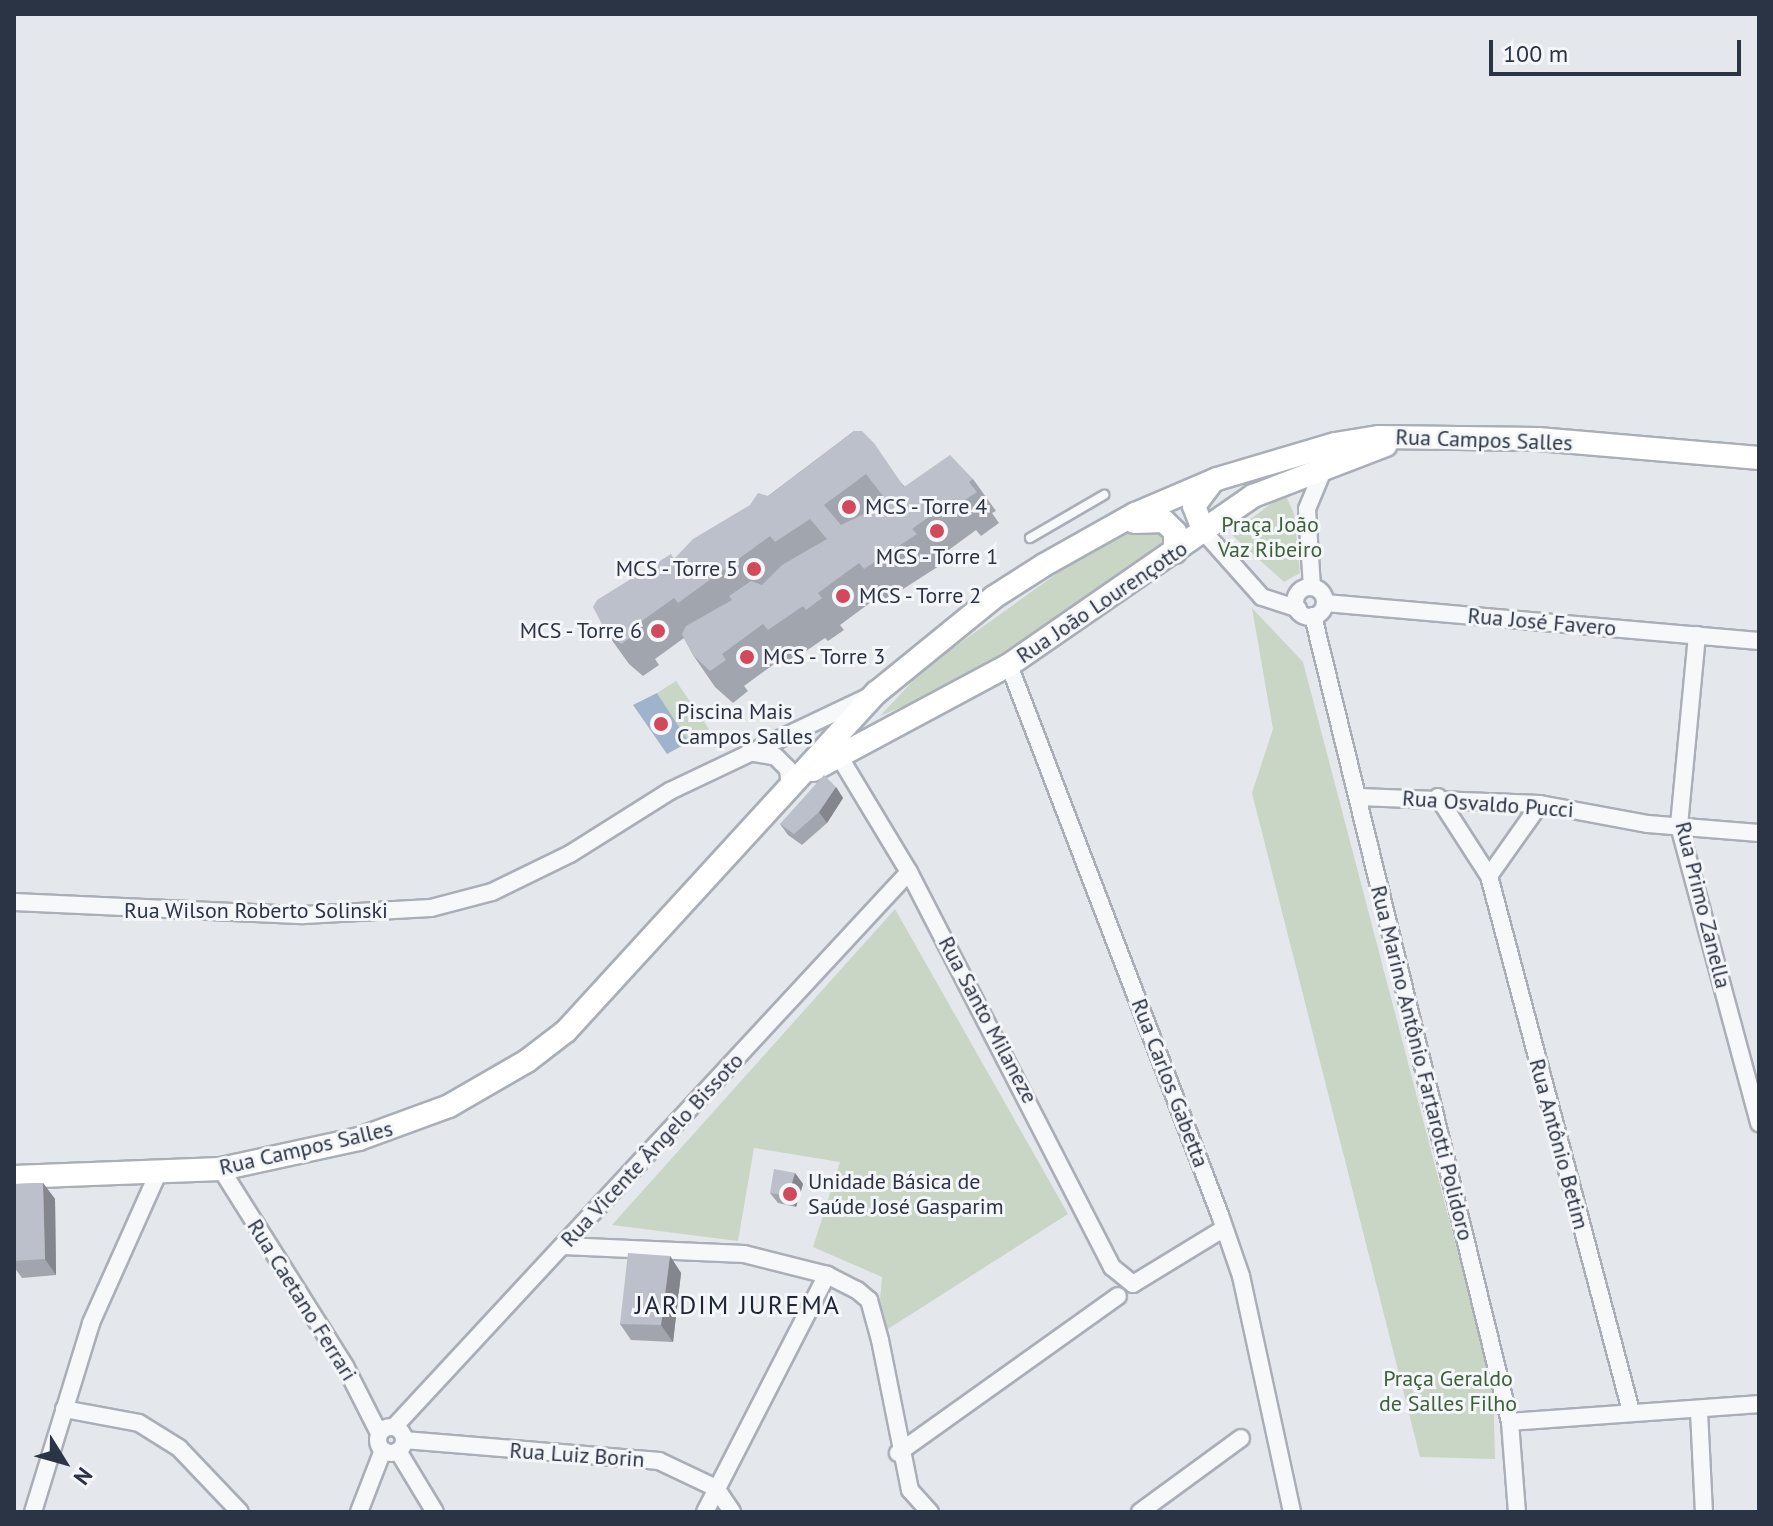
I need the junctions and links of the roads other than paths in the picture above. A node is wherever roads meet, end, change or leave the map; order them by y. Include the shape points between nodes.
1 (1409, 436) junction
2 (1759, 458) edge
3 (1258, 466) junction
4 (1324, 468) junction
5 (1217, 479) junction
6 (1286, 481) junction
7 (1104, 495) dead end
8 (1307, 509) junction
9 (1106, 529) junction
10 (1204, 532) junction
11 (1030, 538) dead end
12 (1175, 552) junction
13 (1312, 587) junction
14 (1325, 603) junction
15 (1305, 612) junction
16 (1697, 635) junction
17 (1759, 641) edge
18 (928, 651) junction
19 (1009, 665) junction
20 (876, 693) junction
21 (749, 752) junction
22 (839, 756) junction
23 (794, 783) junction
24 (1359, 797) junction
25 (1438, 797) junction
26 (1540, 804) junction
27 (1679, 826) junction
28 (1759, 833) edge
29 (909, 872) junction
30 (1489, 876) junction
31 (14, 902) edge
32 (1759, 1123) edge
33 (221, 1169) junction
34 (158, 1173) junction
35 (14, 1177) edge
36 (1223, 1229) junction
37 (563, 1246) junction
38 (827, 1275) junction
39 (1118, 1296) dead end
40 (1759, 1404) edge
41 (64, 1409) junction
42 (1631, 1411) junction
43 (1699, 1411) junction
44 (1510, 1422) junction
45 (1241, 1438) dead end
46 (392, 1440) junction
47 (898, 1453) junction
48 (716, 1488) junction
49 (35, 1506) edge
50 (51, 1512) edge
51 (240, 1512) edge
52 (359, 1512) edge
53 (435, 1512) edge
54 (705, 1512) edge
55 (732, 1512) edge
56 (930, 1512) edge
57 (1140, 1512) edge
58 (1292, 1512) edge
59 (1517, 1512) edge
60 (1704, 1512) edge

1 - 2 main road, Rua Campos Salles via 1538,439
1 - 3 main road, Rua Campos Salles via 1355,440
1 - 4 main road, Rua João Lourençotto
3 - 5 main road, Rua Campos Salles
3 - 6 main road
4 - 6 main road, Rua João Lourençotto
4 - 8 street
5 - 9 main road, Rua Campos Salles
5 - 10 main road via 1194,506
6 - 8 street
6 - 10 main road, Rua João Lourençotto via 1253,496
7 - 11 lane
8 - 13 street
9 - 12 main road via 1143,519 1164,521 1175,532
9 - 18 main road, Rua Campos Salles via 994,597
10 - 12 main road, Rua João Lourençotto
10 - 15 street via 1262,597
12 - 19 main road, Rua João Lourençotto
13 - 14 street
13 - 15 street via 1298,593
14 - 15 street
14 - 16 street, Rua José Favero
15 - 24 street, Rua Marino Antônio Fartarotti Polidoro
16 - 17 street, Rua José Favero
16 - 27 street, Rua Primo Zanella
18 - 20 main road, Rua Campos Salles
18 - 22 main road, Rua Campos Salles via 856,727
19 - 22 main road, Rua João Lourençotto
19 - 36 street, Rua Carlos Gabetta
20 - 21 street, Rua Wilson Roberto Solinski
20 - 23 main road, Rua Campos Salles
21 - 23 street via 776,757
21 - 31 street, Rua Wilson Roberto Solinski via 518,880 431,908 304,915
22 - 23 main road, Rua João Lourençotto
22 - 29 street, Rua Santo Milaneze
23 - 33 main road, Rua Campos Salles via 566,1031 527,1061 449,1106 387,1132
24 - 25 street, Rua Osvaldo Pucci
24 - 44 street, Rua Marino Antônio Fartarotti Polidoro
25 - 26 street, Rua Osvaldo Pucci
25 - 30 street, Rua Antônio Betim
26 - 27 street, Rua Osvaldo Pucci
26 - 30 street
27 - 28 street, Rua Osvaldo Pucci
27 - 32 street, Rua Primo Zanella
29 - 36 street, Rua Santo Milaneze via 1112,1267 1133,1284
29 - 37 street, Rua Vicente Ângelo Bissoto
30 - 42 street, Rua Antônio Betim
33 - 34 main road, Rua Campos Salles
33 - 46 street, Rua Caetano Ferrari
34 - 35 main road, Rua Campos Salles
34 - 41 street via 91,1323
36 - 58 street, Rua Carlos Gabetta via 1241,1276
37 - 38 street via 744,1254
37 - 46 street, Rua Vicente Ângelo Bissoto
38 - 47 street via 869,1300 901,1428
38 - 48 street
39 - 47 street
40 - 43 street
41 - 49 street
41 - 51 street via 139,1423 179,1448
42 - 43 street
42 - 44 street
43 - 60 street
44 - 59 street, Rua Marino Antônio Fartarotti Polidoro
45 - 57 street
46 - 48 street, Rua Luiz Borin via 659,1461
46 - 52 street, Rua Vicente Ângelo Bissoto
46 - 53 street, Rua Caetano Ferrari
47 - 56 street via 910,1490
48 - 54 street
48 - 55 street
49 - 50 street

